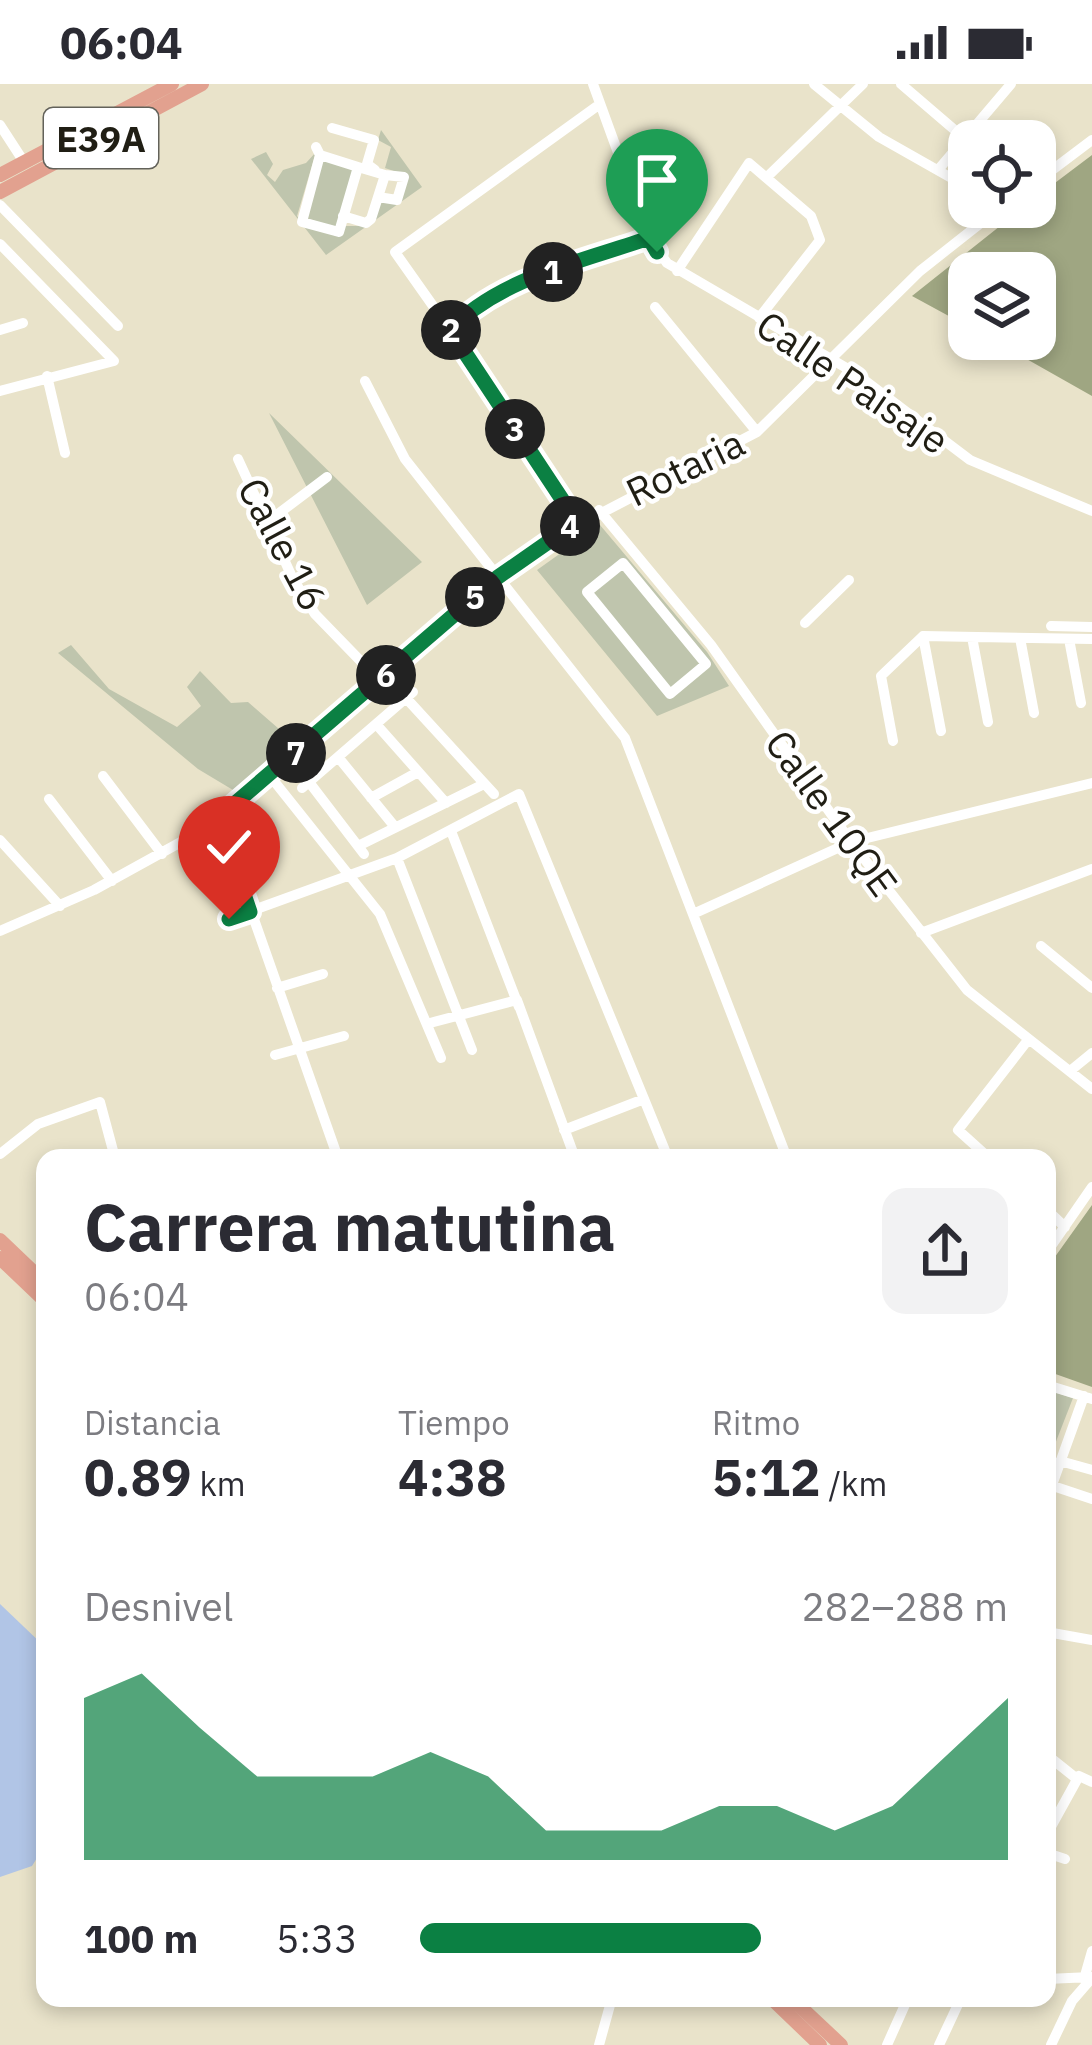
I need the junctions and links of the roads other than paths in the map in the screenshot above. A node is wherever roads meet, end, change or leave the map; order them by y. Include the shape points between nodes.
1 (202, 84) edge
2 (593, 84) edge
3 (814, 84) edge
4 (863, 84) edge
5 (901, 84) edge
6 (986, 84) edge
7 (1011, 84) edge
8 (167, 85) edge
9 (1000, 97) junction
10 (600, 104) junction
11 (842, 109) junction
12 (980, 120) edge
13 (0, 124) edge
14 (948, 124) edge
15 (332, 128) dead end
16 (1092, 140) edge
17 (948, 158) edge
18 (24, 162) junction
19 (1056, 167) edge
20 (938, 170) junction
21 (357, 172) junction
22 (8, 176) edge
23 (948, 176) edge
24 (767, 177) junction
25 (380, 182) junction
26 (0, 192) edge
27 (0, 206) edge
28 (344, 216) junction
29 (974, 228) edge
30 (649, 238) junction
31 (0, 244) edge
32 (677, 271) junction
33 (655, 307) dead end
34 (759, 318) junction
35 (23, 323) dead end
36 (118, 326) dead end
37 (0, 330) edge
38 (450, 330) junction
39 (832, 359) junction
40 (47, 376) junction
41 (365, 381) dead end
42 (0, 391) edge
43 (757, 432) junction
44 (65, 452) dead end
45 (238, 459) dead end
46 (327, 477) dead end
47 (599, 510) junction
48 (1092, 511) edge
49 (577, 522) junction
50 (266, 523) junction
51 (498, 577) junction
52 (849, 580) dead end
53 (587, 592) joint
54 (805, 623) dead end
55 (1051, 626) dead end
56 (1092, 627) edge
57 (923, 636) junction
58 (972, 637) junction
59 (1020, 638) junction
60 (1069, 639) junction
61 (1092, 639) edge
62 (380, 680) junction
63 (1081, 703) dead end
64 (1034, 713) dead end
65 (337, 718) junction
66 (988, 722) dead end
67 (376, 724) junction
68 (941, 731) dead end
69 (356, 741) junction
70 (893, 741) dead end
71 (338, 757) junction
72 (418, 772) junction
73 (103, 776) dead end
74 (270, 776) junction
75 (1092, 783) edge
76 (371, 797) junction
77 (49, 800) dead end
78 (446, 802) junction
79 (218, 818) junction
80 (394, 827) junction
81 (451, 831) junction
82 (0, 840) edge
83 (851, 842) junction
84 (162, 854) junction
85 (397, 858) junction
86 (1092, 869) edge
87 (350, 876) junction
88 (112, 881) junction
89 (60, 906) junction
90 (250, 912) junction
91 (693, 914) junction
92 (229, 919) dead end
93 (0, 932) edge
94 (921, 933) junction
95 (1041, 946) dead end
96 (323, 974) dead end
97 (277, 988) junction
98 (1092, 988) edge
99 (517, 1000) junction
100 (461, 1016) junction
101 (430, 1023) junction
102 (344, 1036) dead end
103 (1028, 1040) junction
104 (300, 1048) junction
105 (472, 1049) dead end
106 (1092, 1053) edge
107 (275, 1054) dead end
108 (441, 1058) dead end
109 (1070, 1071) junction
110 (1092, 1089) edge
111 (644, 1099) junction
112 (564, 1130) junction
113 (113, 1149) edge
114 (335, 1149) edge
115 (571, 1149) edge
116 (664, 1149) edge
117 (784, 1149) edge
118 (979, 1149) edge
119 (0, 1154) edge
120 (1092, 1187) edge
121 (1056, 1218) edge
122 (1065, 1227) junction
123 (0, 1240) edge
124 (1056, 1240) edge
125 (0, 1258) edge
126 (36, 1274) edge
127 (36, 1292) edge
128 (1056, 1388) edge
129 (1088, 1398) edge
130 (1060, 1461) junction
131 (1056, 1470) edge
132 (1092, 1470) edge
133 (1056, 1487) edge
134 (1092, 1499) edge
135 (1056, 1634) edge
136 (1092, 1640) edge
137 (1056, 1761) edge
138 (1078, 1777) junction
139 (1092, 1782) edge
140 (1056, 1817) edge
141 (1056, 1856) edge
142 (1065, 1859) dead end
143 (1092, 1951) edge
144 (1089, 1978) edge
145 (1056, 1980) edge
146 (1056, 1982) edge
147 (1072, 2001) junction
148 (610, 2007) edge
149 (780, 2007) edge
150 (812, 2007) edge
151 (904, 2007) edge
152 (957, 2007) edge
153 (599, 2045) edge
154 (820, 2045) edge
155 (842, 2045) edge
156 (887, 2045) edge
157 (940, 2045) edge
158 (1051, 2045) edge

1 - 22 main road, E39A
2 - 10 street, Calle Paisaje
3 - 11 street
4 - 11 street
5 - 14 street
6 - 9 street
7 - 9 street
8 - 18 main road, E39A
9 - 12 street
10 - 30 street, Calle Paisaje
10 - 38 street via 395,252
11 - 20 street
11 - 24 street
13 - 18 street
15 - 25 street via 374,140 367,164 376,166
16 - 19 street
17 - 20 street
18 - 22 main road, E39A
20 - 23 street
21 - 25 street
21 - 28 street
21 - 28 street via 323,151 300,219 335,232
22 - 26 main road, E39A
24 - 32 street via 749,163
24 - 34 street via 812,216 820,240
25 - 28 street via 366,223
27 - 36 street
29 - 39 street, Rotaria
30 - 32 street, Calle Paisaje
30 - 38 street via 506,290
31 - 40 street via 114,361
32 - 34 street, Calle Paisaje
33 - 43 street
34 - 39 street, Calle Paisaje
35 - 37 street
38 - 49 street
39 - 43 street, Rotaria
39 - 48 street, Calle Paisaje via 970,460
40 - 42 street
40 - 44 street
41 - 51 street via 405,459
43 - 47 street, Rotaria
45 - 50 street, Calle 16
46 - 50 street
47 - 49 street, Rotaria
47 - 83 street, Calle 10QE via 711,645
49 - 51 street, Rotaria
50 - 62 street, Calle 16 via 315,614
51 - 62 street, Rotaria
51 - 91 street via 625,738
52 - 54 street
53 - 53 street via 670,694 706,664 623,563
55 - 56 street
57 - 58 street
57 - 68 street
57 - 70 street via 881,676
58 - 59 street
58 - 66 street
59 - 60 street
59 - 64 street
60 - 61 street
60 - 63 street
62 - 65 street, Rotaria
65 - 69 street
65 - 74 street, Rotaria
67 - 69 street
67 - 72 street
67 - 78 street via 410,695 489,789
69 - 71 street
71 - 76 street
71 - 80 street via 306,785 361,850
72 - 76 street
72 - 78 street
73 - 84 street
74 - 79 street, Rotaria
74 - 87 street
75 - 83 street
76 - 80 street
77 - 88 street
78 - 80 street
79 - 84 street, Rotaria
79 - 90 street
81 - 85 street
81 - 99 street
81 - 111 street via 519,794
82 - 89 street
83 - 91 street
83 - 94 street, Calle 10QE
84 - 88 street, Rotaria
85 - 87 street
85 - 100 street
86 - 94 street
87 - 90 street
87 - 101 street via 383,920
88 - 89 street, Rotaria
89 - 93 street, Rotaria
90 - 92 street
90 - 97 street
91 - 117 street
94 - 103 street, Calle 10QE via 967,990
95 - 98 street
96 - 97 street
97 - 104 street
99 - 100 street
99 - 112 street
100 - 101 street
100 - 105 street
101 - 108 street
102 - 104 street
103 - 109 street, Calle 10QE
103 - 118 street via 958,1130
104 - 107 street
104 - 114 street
106 - 109 street
109 - 110 street, Calle 10QE
111 - 112 street
111 - 116 street
112 - 115 street
113 - 119 street via 100,1102 38,1124
120 - 122 street
121 - 122 street
122 - 124 street
123 - 126 main road
125 - 127 main road
128 - 129 street
129 - 130 street
130 - 131 street
130 - 132 street
133 - 134 street
135 - 136 street
137 - 138 street
138 - 139 street
138 - 140 street
141 - 142 street
143 - 144 street
144 - 145 street
144 - 147 street
146 - 147 street via 1072,1989
147 - 158 street
148 - 153 street
149 - 154 main road
150 - 155 main road
151 - 156 street
152 - 157 street

